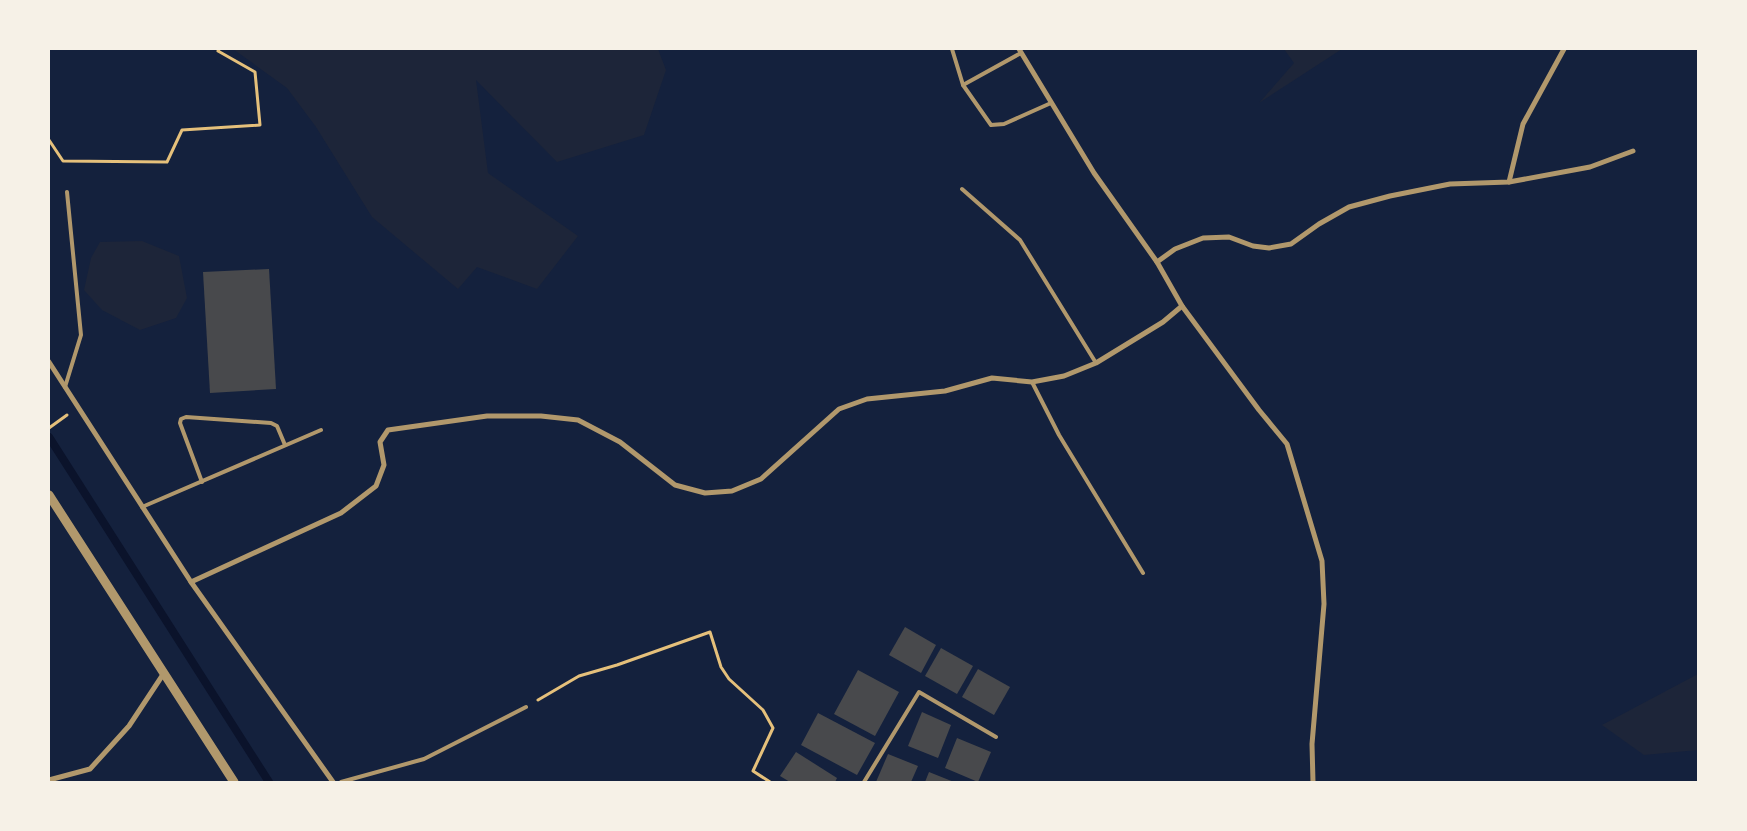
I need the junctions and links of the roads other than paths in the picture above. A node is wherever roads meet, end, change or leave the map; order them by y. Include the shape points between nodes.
1 (952, 49) edge
2 (1564, 49) edge
3 (1020, 51) edge
4 (963, 85) junction
5 (1051, 104) junction
6 (1633, 151) dead end
7 (1509, 182) junction
8 (962, 189) dead end
9 (68, 192) dead end
10 (1157, 262) junction
11 (1182, 306) junction
12 (49, 362) edge
13 (1096, 363) junction
14 (1032, 382) junction
15 (65, 387) junction
16 (322, 430) dead end
17 (285, 445) junction
18 (202, 482) junction
19 (49, 495) edge
20 (142, 506) junction
21 (1143, 573) dead end
22 (191, 582) junction
23 (164, 673) junction
24 (526, 707) road end
25 (996, 737) dead end
26 (49, 780) edge
27 (234, 782) edge
28 (333, 782) edge
29 (341, 782) edge
30 (864, 782) edge
31 (1313, 782) edge

1 - 4 lane
2 - 7 street via 1522,124
3 - 4 lane
3 - 5 street
4 - 5 lane via 990,125 1004,124
5 - 10 street via 1094,173
6 - 7 street via 1590,167
7 - 10 street via 1450,184 1357,205 1319,224 1291,244 1269,248 1229,237 1203,238 1175,249
8 - 13 lane via 1020,240
9 - 15 lane via 81,335
10 - 11 street
11 - 13 street via 1163,322
11 - 31 street via 1287,444 1311,521 1322,561 1324,604 1312,744
12 - 15 street
13 - 14 street via 1064,376
14 - 21 lane via 1059,435
14 - 22 street via 992,378 945,391 867,399 839,410 761,479 732,491 705,493 675,485 620,442 578,420 487,416 388,430 380,442 384,465 376,486 348,508
15 - 20 street
16 - 17 lane
17 - 18 lane
17 - 18 lane via 277,426 271,423 181,419
18 - 20 lane
19 - 23 street
20 - 22 street
22 - 28 street
23 - 26 street via 129,726 90,769
23 - 27 street
24 - 29 lane via 424,759
25 - 30 lane via 919,692

